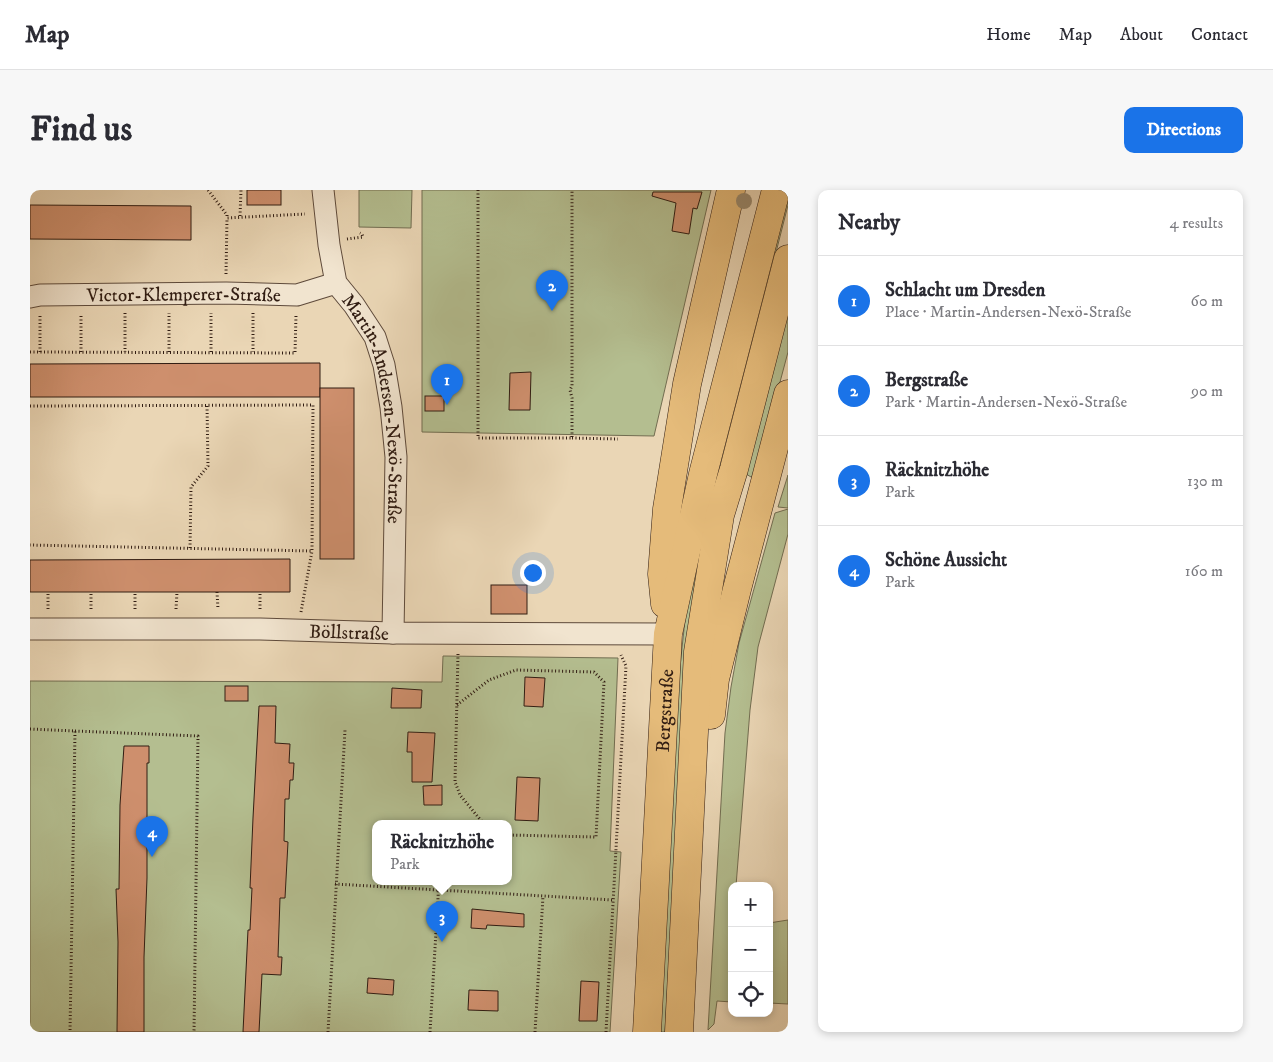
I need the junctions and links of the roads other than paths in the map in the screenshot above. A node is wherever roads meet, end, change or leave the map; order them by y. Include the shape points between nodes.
1 (323, 190) edge
2 (731, 190) edge
3 (776, 190) edge
4 (788, 258) edge
5 (336, 283) junction
6 (35, 296) edge
7 (788, 394) edge
8 (30, 629) edge
9 (393, 633) junction
10 (668, 634) junction
11 (691, 772) junction
12 (646, 1032) edge
13 (679, 1032) edge

1 - 5 street, Martin-Andersen-Nexö-Straße
2 - 10 main road via 687,384 667,509 662,574
3 - 10 main road, Bergstraße via 703,474
4 - 11 main road, Bergstraße via 720,515 698,652
5 - 6 street, Victor-Klemperer-Straße via 297,295
5 - 9 street, Martin-Andersen-Nexö-Straße via 375,337 384,364 396,457
7 - 11 main road via 717,670 708,736
8 - 9 street, Böllstraße
9 - 10 street, Böllstraße
10 - 12 main road, Bergstraße
11 - 13 main road, Bergstraße

